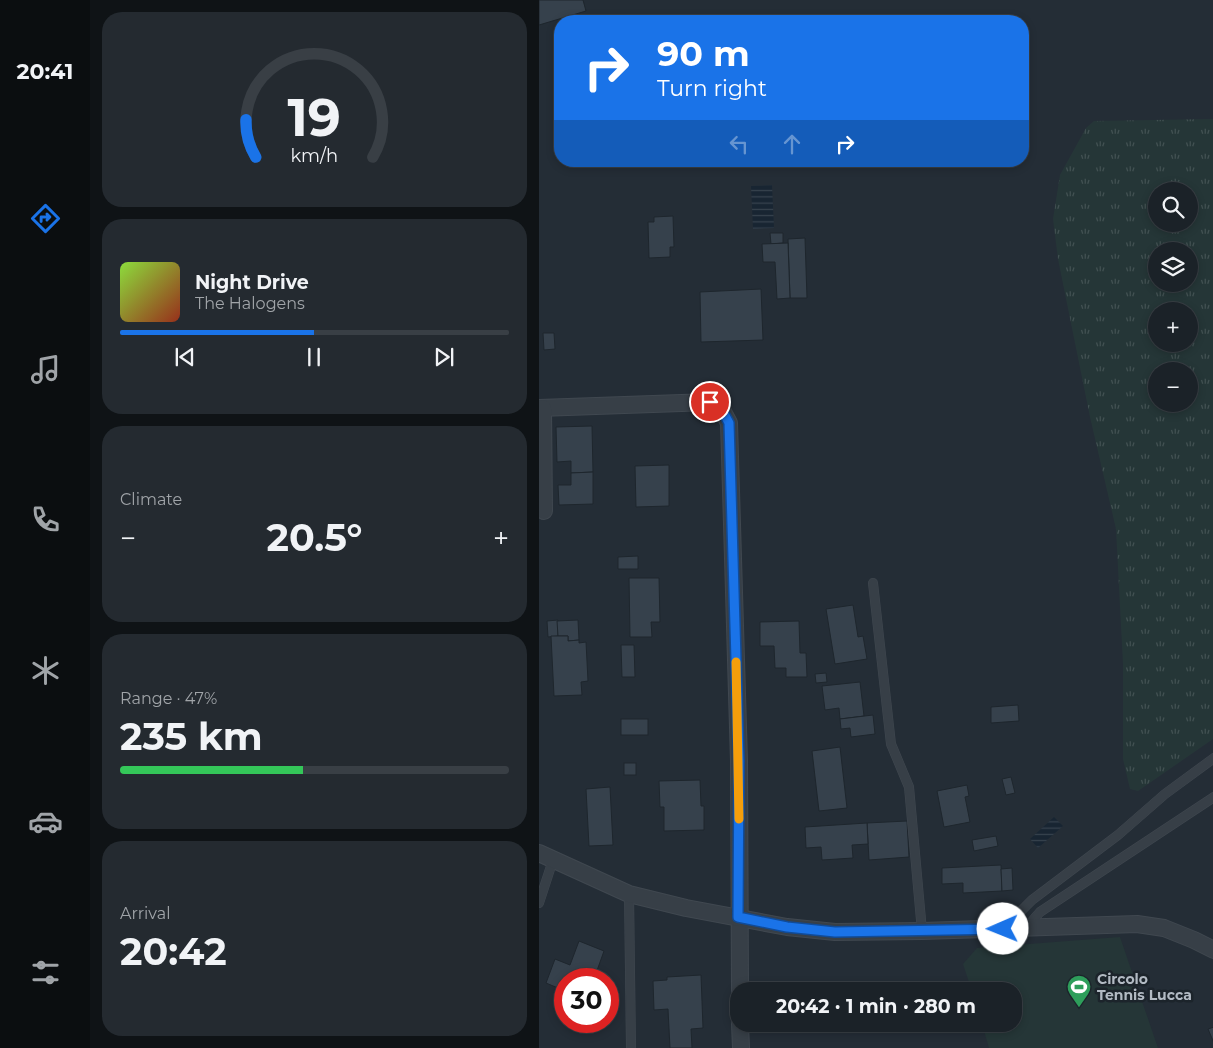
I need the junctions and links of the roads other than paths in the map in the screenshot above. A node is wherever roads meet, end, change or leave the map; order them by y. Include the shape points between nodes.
1 (541, 408) edge
2 (543, 511) dead end
3 (873, 583) dead end
4 (1213, 758) edge
5 (1213, 797) edge
6 (546, 856) edge
7 (629, 894) junction
8 (539, 903) edge
9 (738, 917) junction
10 (1026, 928) junction
11 (1003, 929) junction
12 (922, 932) junction
13 (1213, 950) edge
14 (740, 982) edge
15 (740, 1032) edge
16 (631, 1048) edge
17 (741, 1048) edge

1 - 2 street
1 - 9 street via 710,402 721,408 729,423 739,761
3 - 12 lane via 891,744 909,787
4 - 11 lane via 1032,900
5 - 10 lane via 1040,912
6 - 7 street
6 - 8 lane
7 - 9 street
7 - 16 lane
9 - 12 street via 835,932
9 - 14 street
10 - 11 street
10 - 13 street via 1137,924 1164,928
11 - 12 street
15 - 17 street

